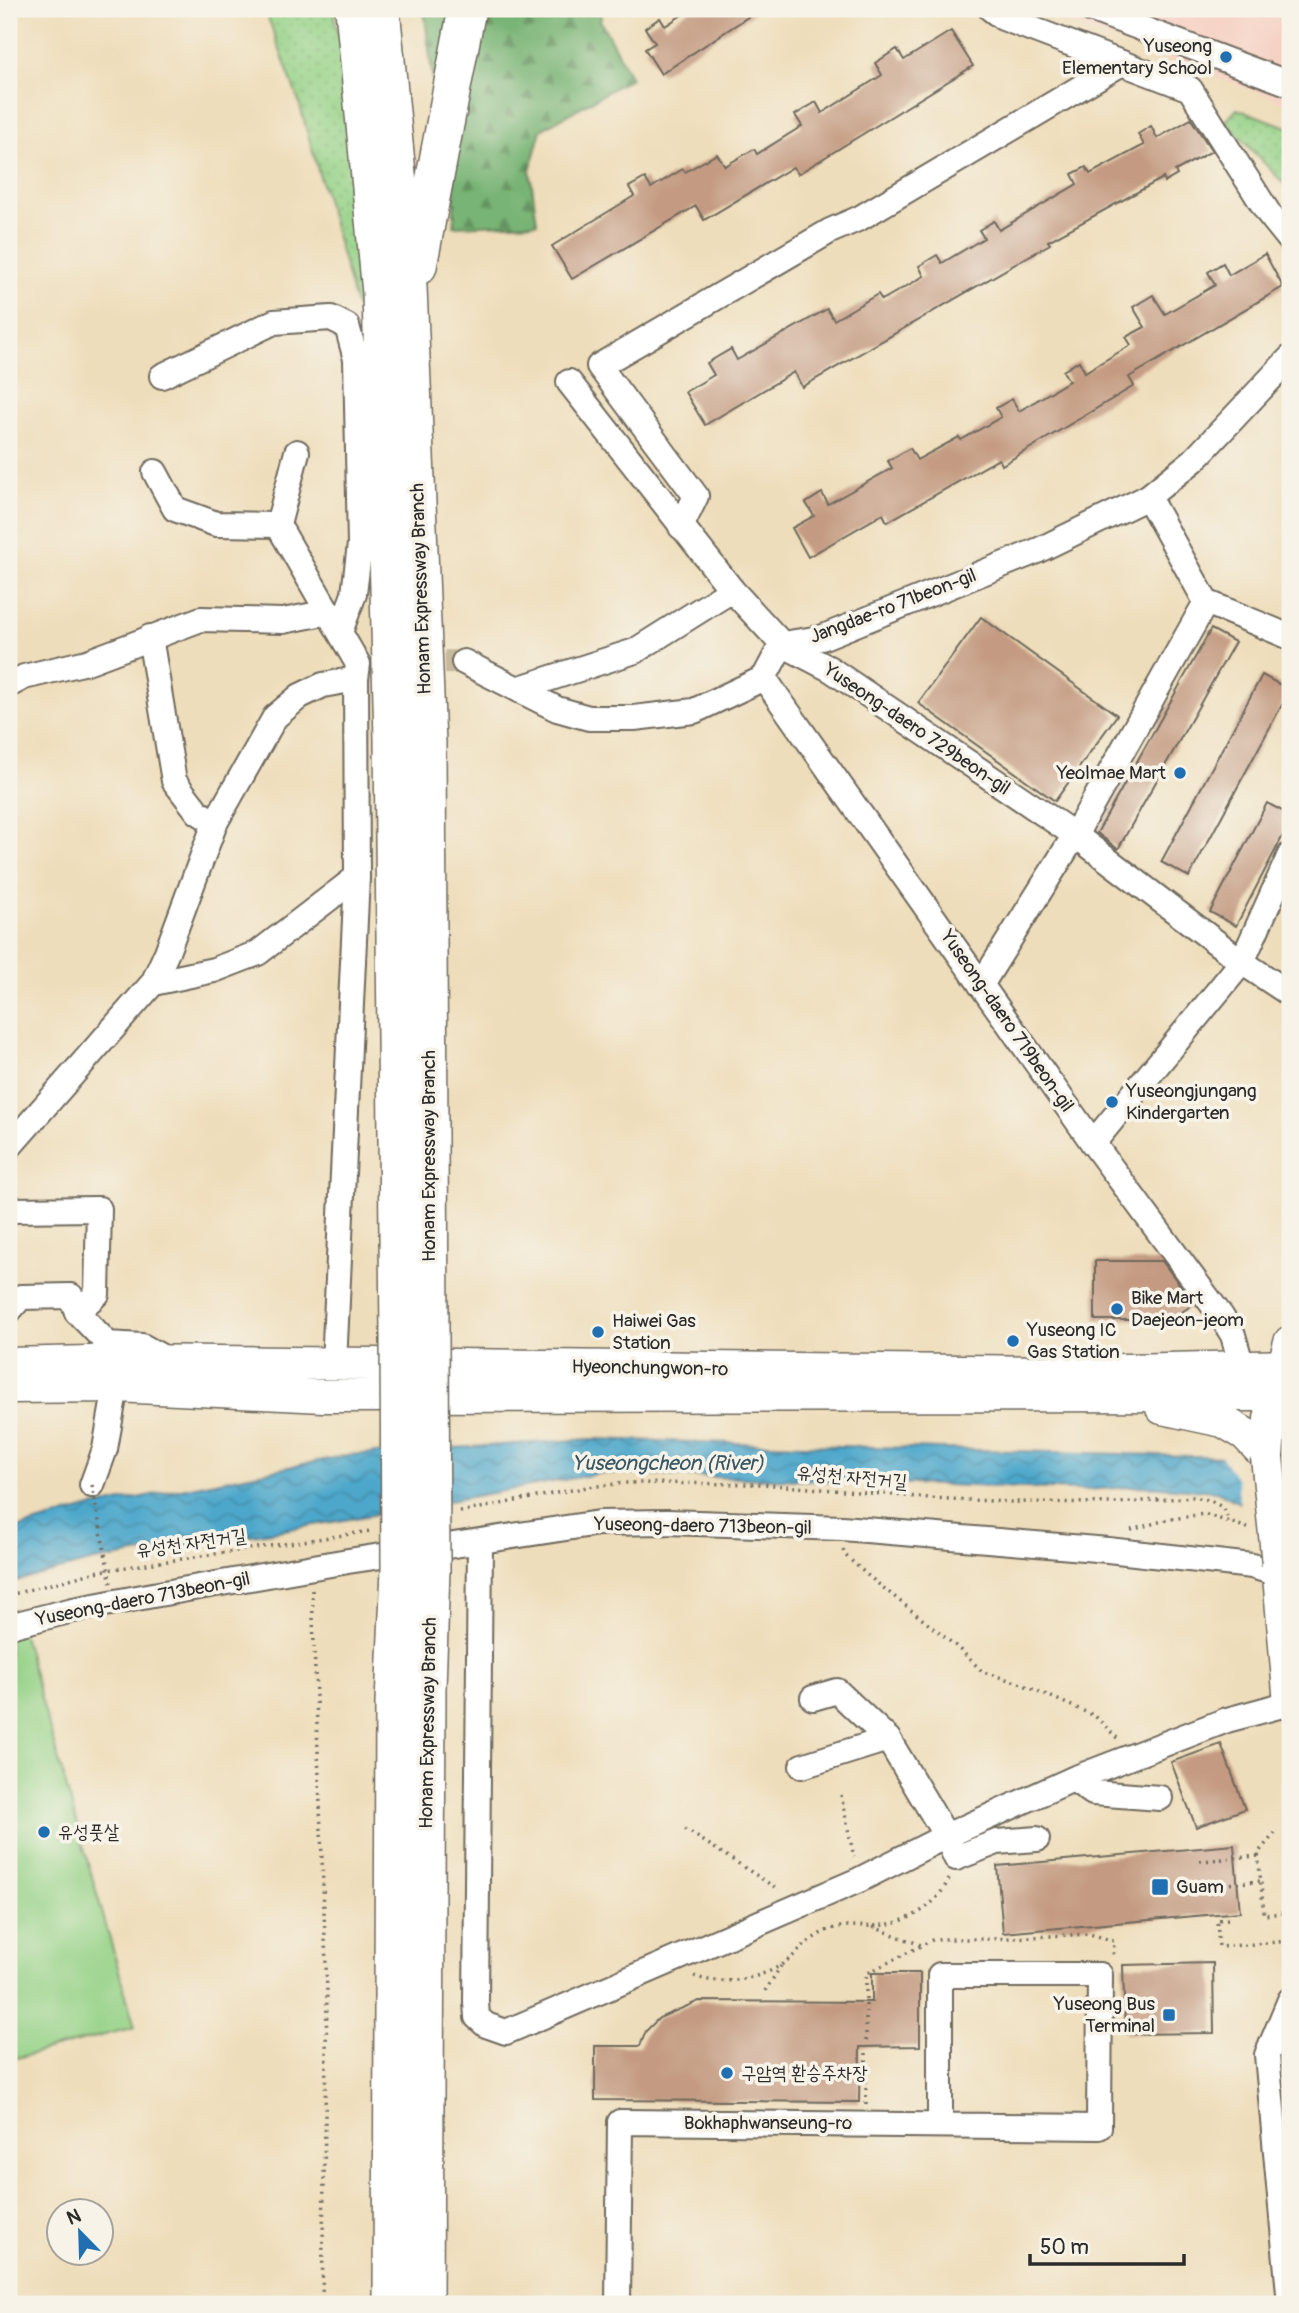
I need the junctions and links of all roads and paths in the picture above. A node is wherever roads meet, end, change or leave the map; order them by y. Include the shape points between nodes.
1 (354, 9) edge
2 (381, 9) edge
3 (467, 9) edge
4 (991, 9) edge
5 (1090, 9) edge
6 (1122, 64) junction
7 (1290, 84) edge
8 (1290, 240) edge
9 (410, 318) junction
10 (1290, 358) edge
11 (162, 376) dead end
12 (569, 382) dead end
13 (297, 452) dead end
14 (155, 472) dead end
15 (1148, 497) junction
16 (278, 525) junction
17 (681, 527) junction
18 (732, 590) junction
19 (1206, 601) junction
20 (335, 622) junction
21 (150, 637) junction
22 (1290, 637) edge
23 (782, 644) junction
24 (464, 662) tunnel mouth
25 (363, 669) junction
26 (764, 678) junction
27 (9, 685) edge
28 (520, 688) junction
29 (215, 823) junction
30 (1075, 835) junction
31 (1290, 855) edge
32 (357, 877) junction
33 (1242, 962) junction
34 (153, 983) junction
35 (981, 985) junction
36 (1290, 994) edge
37 (1093, 1143) junction
38 (9, 1147) edge
39 (9, 1210) edge
40 (9, 1311) edge
41 (77, 1312) junction
42 (414, 1334) junction
43 (174, 1362) junction
44 (9, 1364) edge
45 (334, 1364) junction
46 (1242, 1367) junction
47 (1286, 1373) edge
48 (116, 1385) junction
49 (9, 1387) edge
50 (1043, 1394) junction
51 (1268, 1457) junction
52 (92, 1485) joint
53 (458, 1513) dead end
54 (1230, 1522) junction
55 (842, 1528) junction
56 (1255, 1530) dead end
57 (480, 1542) junction
58 (1108, 1550) junction
59 (348, 1561) junction
60 (311, 1567) junction
61 (1278, 1569) junction
62 (415, 1570) junction
63 (111, 1584) dead end
64 (9, 1595) edge
65 (9, 1626) edge
66 (813, 1699) dead end
67 (1290, 1704) edge
68 (888, 1739) junction
69 (1132, 1756) junction
70 (802, 1766) dead end
71 (1073, 1779) junction
72 (1283, 1791) dead end
73 (1290, 1791) edge
74 (841, 1795) dead end
75 (1160, 1798) dead end
76 (685, 1829) dead end
77 (1275, 1833) dead end
78 (946, 1836) junction
79 (1037, 1839) dead end
80 (1258, 1856) junction
81 (1200, 1861) dead end
82 (953, 1870) dead end
83 (859, 1880) junction
84 (1261, 1881) junction
85 (1202, 1886) dead end
86 (802, 1904) junction
87 (1284, 1913) dead end
88 (1228, 1919) dead end
89 (871, 1926) junction
90 (1290, 1941) edge
91 (921, 1945) dead end
92 (667, 1963) junction
93 (782, 1965) junction
94 (765, 1991) dead end
95 (1290, 2000) edge
96 (940, 2125) junction
97 (322, 2304) edge
98 (392, 2304) edge
99 (424, 2304) edge
100 (618, 2304) edge
101 (1290, 2304) edge

1 - 42 highway, Honam Expressway Branch via 381,307
2 - 9 highway, Honam Expressway Branch
3 - 9 highway
4 - 6 street via 1003,18
5 - 7 street
6 - 8 street via 1190,89
6 - 17 street via 599,366 696,496
9 - 42 highway, Honam Expressway Branch via 427,743
10 - 15 street, Jangdae-ro 71beon-gil via 1194,460
11 - 20 street via 274,322 331,318 347,326 356,359 360,544 354,594
12 - 17 street, Yuseong-daero 729beon-gil
13 - 16 street
14 - 16 street via 175,509 216,524
15 - 19 street
15 - 23 street, Jangdae-ro 71beon-gil via 1039,550 821,638
16 - 20 street
17 - 18 street, Yuseong-daero 729beon-gil
18 - 23 street, Yuseong-daero 729beon-gil
18 - 28 street via 635,651
19 - 22 street
19 - 30 street
20 - 21 street via 201,619
20 - 25 street
21 - 27 street
21 - 29 street via 174,780 198,812
23 - 26 street
23 - 30 street, Yuseong-daero 729beon-gil via 830,668
24 - 28 street
25 - 29 street via 300,696 275,717
25 - 32 street
26 - 28 street via 694,711 634,718 589,718 557,709
26 - 35 street, Yuseong-daero 719beon-gil
29 - 34 street
30 - 33 street, Yuseong-daero 729beon-gil
30 - 35 street
31 - 33 street
32 - 34 street via 258,953 214,970
32 - 45 street
33 - 36 street, Yuseong-daero 729beon-gil
33 - 37 street
34 - 38 street
35 - 37 street, Yuseong-daero 719beon-gil
37 - 46 street, Yuseong-daero 719beon-gil via 1222,1316
39 - 41 street via 99,1209 97,1294
40 - 41 street via 21,1297 71,1296
41 - 43 street via 108,1344 142,1346
42 - 62 highway, Honam Expressway Branch, bridge
43 - 44 main road, Hyeonchungwon-ro
43 - 45 main road, Hyeonchungwon-ro
45 - 46 main road, Hyeonchungwon-ro via 1044,1372
46 - 47 main road, Hyeonchungwon-ro
47 - 50 main road
47 - 51 main road via 1269,1419
48 - 49 main road, Hyeonchungwon-ro
48 - 50 main road, Hyeonchungwon-ro via 323,1396
48 - 52 street via 105,1449
50 - 51 main road via 1149,1406 1223,1421 1245,1434
51 - 61 main road, bridge
52 - 63 path, bridge
53 - 54 path, 유성천 자전거길 via 625,1483 748,1484 1012,1502 1119,1503 1193,1497 1222,1507
54 - 56 path, 유성천 자전거길
54 - 58 path, 유성천 자전거길 via 1204,1514 1166,1520 1133,1528
55 - 57 street, Yuseong-daero 713beon-gil via 599,1522
55 - 58 street, Yuseong-daero 713beon-gil
55 - 69 path via 845,1555 983,1672 1095,1716
57 - 59 street, Yuseong-daero 713beon-gil
57 - 92 street via 477,2017 506,2032
58 - 61 street, Yuseong-daero 713beon-gil
59 - 60 street, Yuseong-daero 713beon-gil
59 - 64 path, 유성천 자전거길 via 362,1538 380,1530 100,1571
60 - 65 street, Yuseong-daero 713beon-gil
60 - 97 path via 327,1992
61 - 67 main road
62 - 98 highway, Honam Expressway Branch via 394,1716
62 - 99 highway, Honam Expressway Branch via 427,1688
66 - 68 street via 837,1690
67 - 69 street via 1227,1720
68 - 70 street
68 - 78 street
69 - 71 street
71 - 75 street via 1093,1793
71 - 78 street
72 - 73 path
74 - 83 path
76 - 86 path
77 - 80 path
78 - 79 street via 956,1858 997,1842
78 - 83 street
80 - 81 path
80 - 84 path
82 - 89 path via 933,1902 916,1915 894,1925
83 - 86 street
84 - 85 path
84 - 87 path via 1264,1916
86 - 92 street
88 - 90 path via 1217,1920 1219,1947
89 - 91 path
89 - 93 path via 828,1931 808,1940
92 - 93 path via 704,1980 750,1978
93 - 94 path
95 - 101 street via 1267,2055
96 - 96 street, Bokhaphwanseung-ro via 1099,2127 1100,1975 940,1975
96 - 100 street, Bokhaphwanseung-ro via 620,2122

